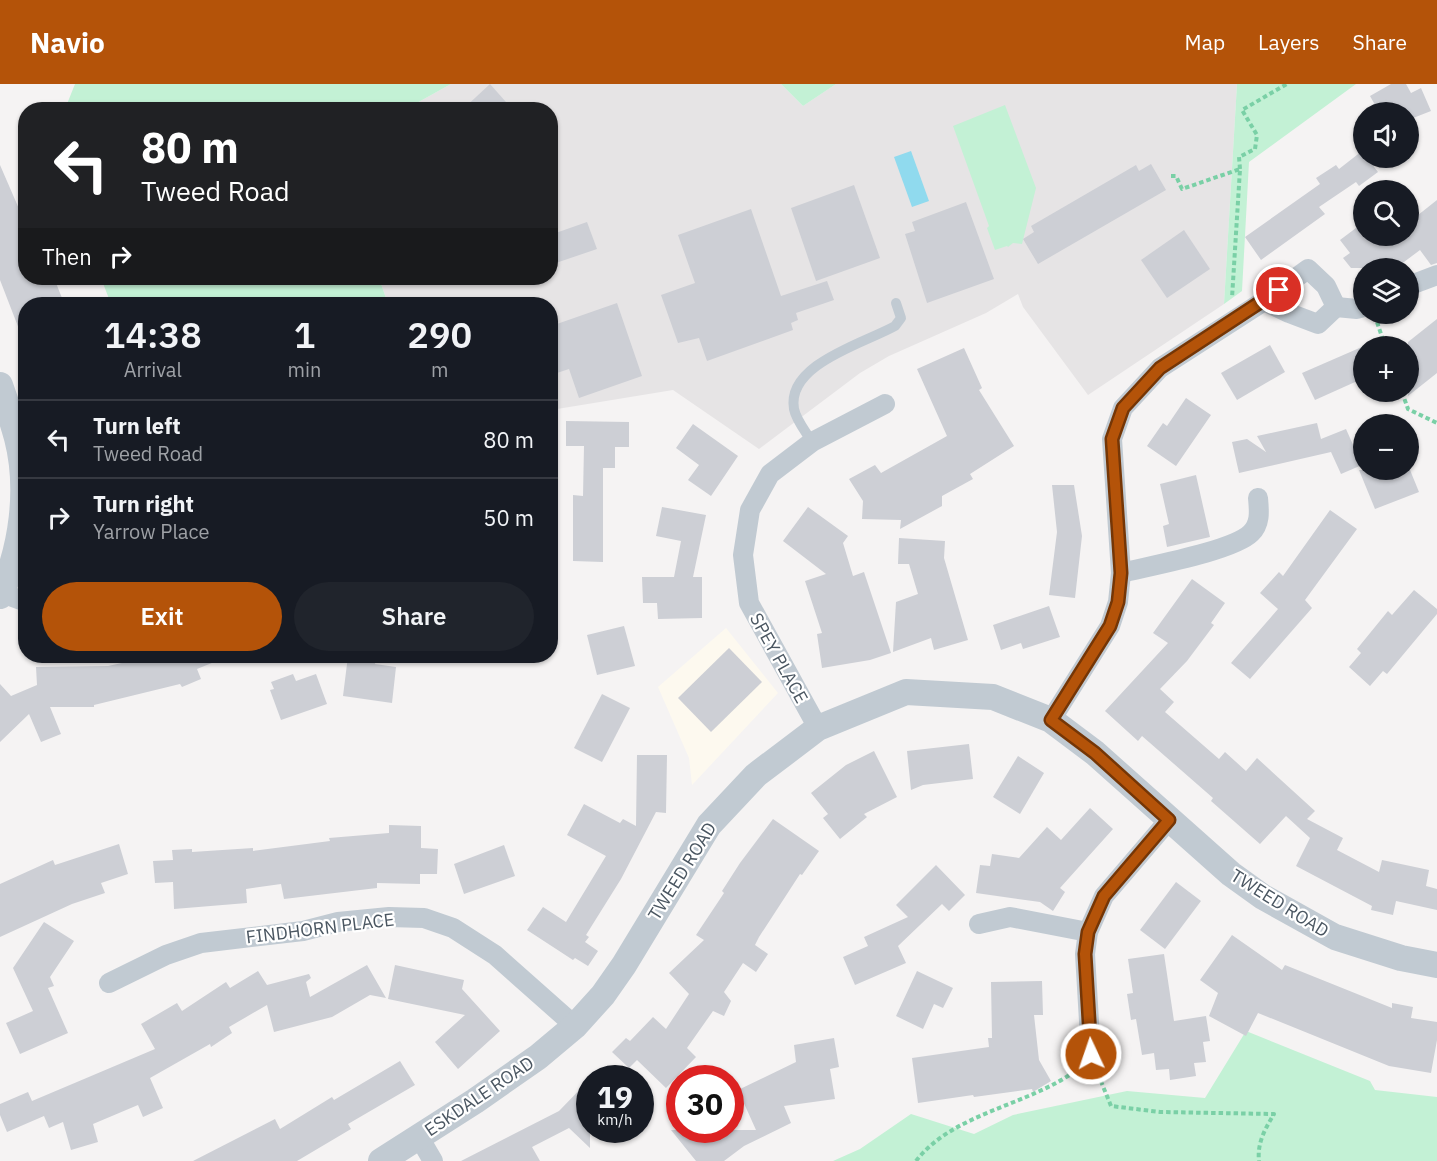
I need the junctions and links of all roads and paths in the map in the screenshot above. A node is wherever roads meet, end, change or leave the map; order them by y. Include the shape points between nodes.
1 (1287, 84) edge
2 (1240, 169) junction
3 (1172, 176) dead end
4 (1437, 275) edge
5 (1419, 282) edge
6 (1264, 301) junction
7 (896, 303) dead end
8 (1336, 307) junction
9 (1353, 309) edge
10 (1230, 323) junction
11 (0, 385) edge
12 (1406, 402) edge
13 (885, 404) dead end
14 (1437, 423) edge
15 (812, 442) junction
16 (18, 447) edge
17 (1258, 498) dead end
18 (18, 537) edge
19 (1121, 573) junction
20 (1, 595) edge
21 (18, 600) edge
22 (1051, 720) junction
23 (818, 728) junction
24 (1169, 820) junction
25 (978, 924) dead end
26 (1088, 932) junction
27 (1437, 965) edge
28 (109, 983) dead end
29 (575, 1026) junction
30 (1091, 1054) junction
31 (419, 1137) junction
32 (921, 1154) junction
33 (381, 1161) edge
34 (433, 1161) edge
35 (916, 1161) edge
36 (924, 1161) edge
37 (1259, 1161) edge

1 - 2 path via 1242,111 1257,135 1255,149 1239,157
2 - 3 path via 1182,189 1176,176
2 - 10 path
4 - 5 street
6 - 8 street via 1318,324
6 - 8 street via 1308,269 1326,286
6 - 10 street
7 - 15 lane via 901,318 895,326 824,360 798,386 794,410
8 - 9 street
10 - 19 street via 1160,368 1123,408 1112,439
11 - 16 street
12 - 14 path via 1408,409
13 - 15 street, SPEY PLACE
15 - 23 street, SPEY PLACE via 770,474 750,510 743,555 749,603
17 - 19 street via 1260,517 1252,532 1233,545
18 - 20 street
19 - 22 street via 1110,626
20 - 21 street
22 - 23 street, TWEED ROAD via 993,697 906,692
22 - 24 street, TWEED ROAD via 1095,753
23 - 29 street, TWEED ROAD via 756,775 709,825 624,966
24 - 26 street via 1104,896
24 - 27 street, TWEED ROAD via 1231,874 1298,918 1374,951
25 - 26 street via 1010,917
26 - 30 street via 1085,954
28 - 29 street, FINDHORN PLACE via 201,943 303,931 338,922 424,918 453,928 495,955
29 - 31 street, ESKDALE ROAD via 538,1057
30 - 32 path via 1063,1080 957,1127
30 - 37 path via 1111,1106 1161,1112 1274,1114 1263,1132
31 - 33 street, ESKDALE ROAD
31 - 34 street
32 - 35 path
32 - 36 path

